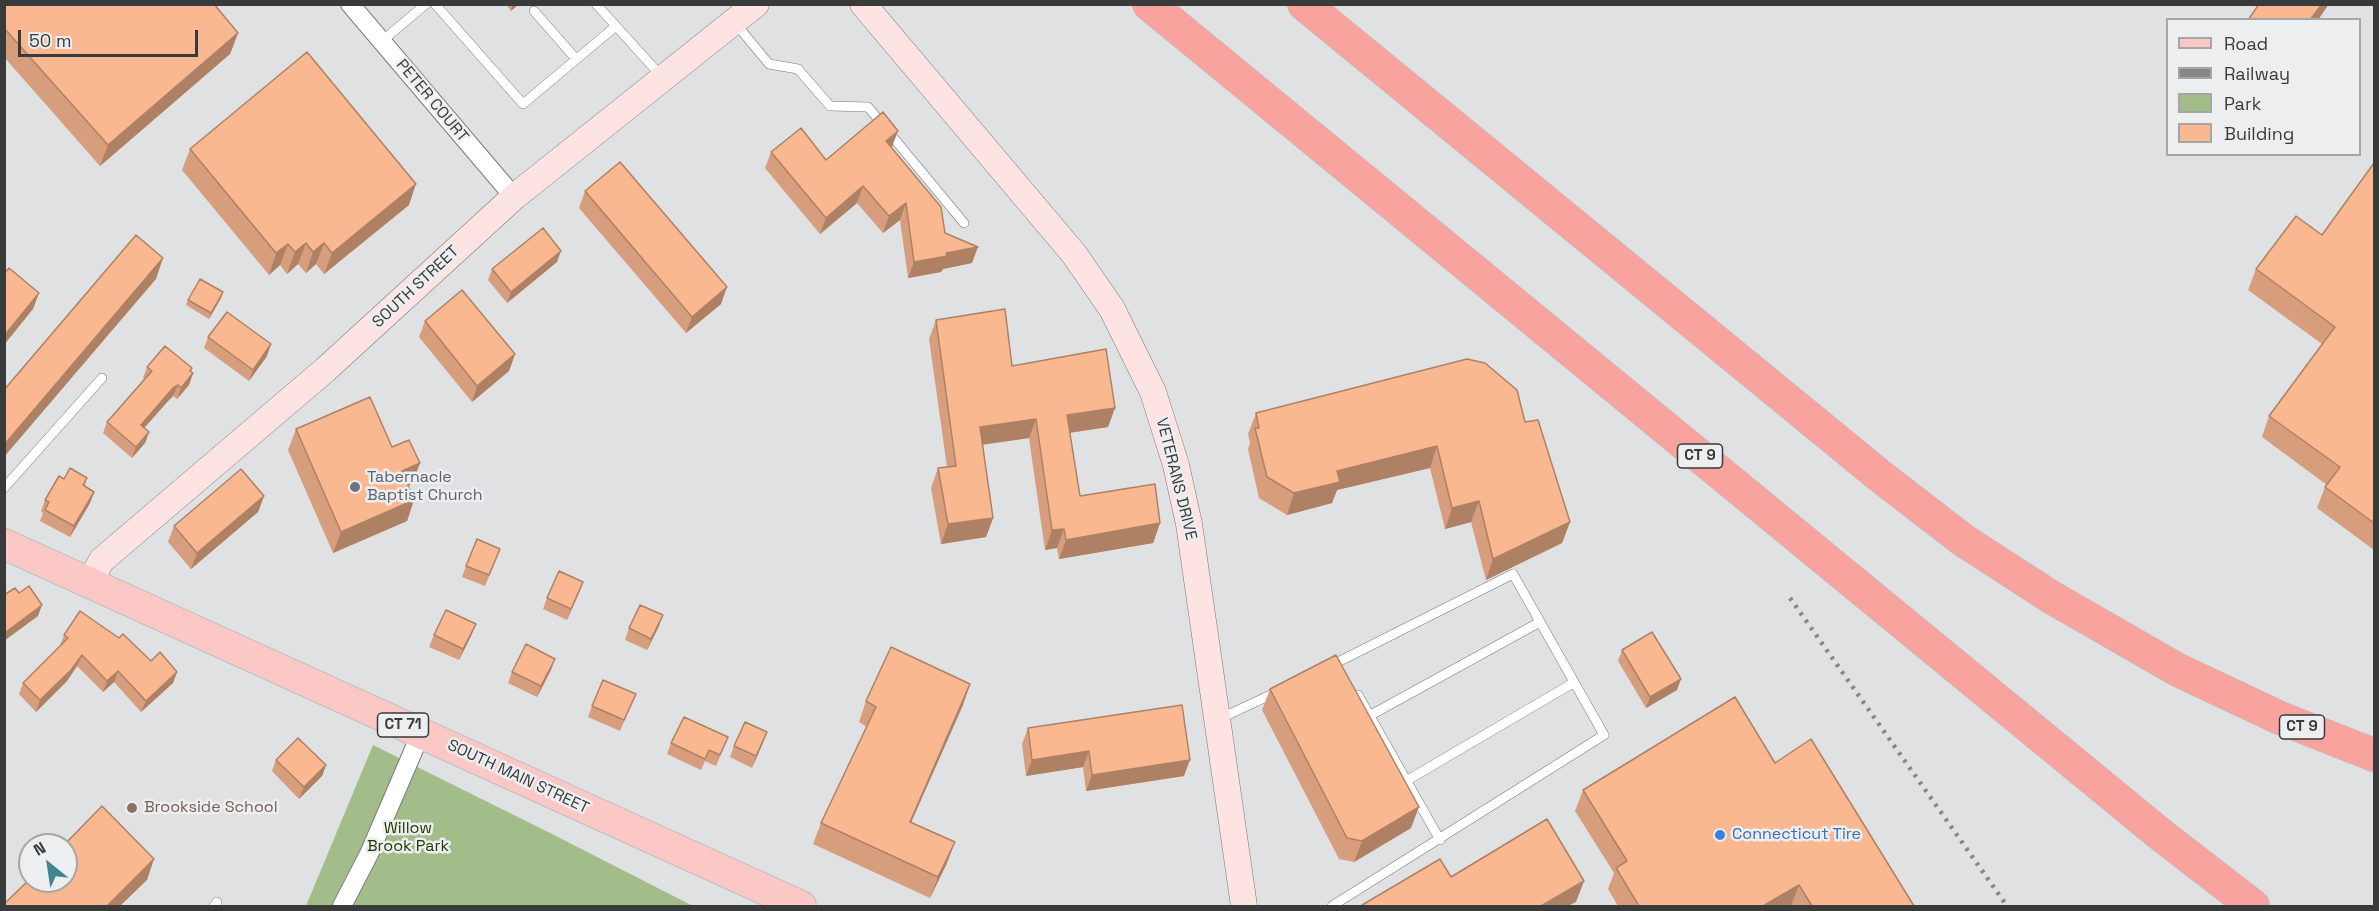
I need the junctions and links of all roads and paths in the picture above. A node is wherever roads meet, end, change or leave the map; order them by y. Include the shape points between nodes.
1 (350, 4) edge
2 (426, 4) edge
3 (435, 4) edge
4 (596, 4) edge
5 (756, 4) edge
6 (863, 4) edge
7 (1149, 4) edge
8 (1304, 4) edge
9 (534, 10) dead end
10 (734, 22) junction
11 (616, 26) junction
12 (382, 41) junction
13 (576, 59) junction
14 (663, 77) junction
15 (514, 197) junction
16 (964, 223) dead end
17 (102, 378) dead end
18 (4, 488) edge
19 (4, 543) edge
20 (89, 582) junction
21 (1540, 622) junction
22 (1318, 672) edge
23 (1573, 683) junction
24 (1288, 686) edge
25 (1354, 689) edge
26 (1369, 716) junction
27 (1218, 720) junction
28 (421, 733) junction
29 (2374, 755) edge
30 (1406, 781) junction
31 (1440, 840) junction
32 (342, 906) edge
33 (801, 906) edge
34 (1244, 906) edge
35 (1332, 906) edge
36 (2253, 906) edge

1 - 12 street, PETER COURT
2 - 12 lane
3 - 13 lane via 523,104
4 - 11 lane
5 - 10 street, SOUTH STREET
6 - 27 street, VETERANS DRIVE via 1074,254 1112,309 1134,352 1153,392 1176,465 1196,566
7 - 36 highway, CT 9 via 2160,834
8 - 29 highway, CT 9 via 1929,515 1990,558 2178,670 2280,718
9 - 13 lane
10 - 14 street, SOUTH STREET
10 - 16 lane via 770,64 798,69 830,106 868,107
11 - 13 lane
11 - 14 lane
12 - 15 street, PETER COURT
14 - 15 street, SOUTH STREET
15 - 20 street, SOUTH STREET via 325,370 102,560
17 - 18 lane
19 - 20 main road, SOUTH MAIN STREET / CT 71
20 - 28 main road, SOUTH MAIN STREET / CT 71
21 - 22 lane via 1513,574 1341,667
21 - 23 lane
21 - 26 lane
23 - 30 lane
23 - 31 lane via 1604,735
24 - 27 lane
25 - 26 lane
26 - 30 lane
27 - 34 street, VETERANS DRIVE
28 - 32 street
28 - 33 main road, SOUTH MAIN STREET / CT 71
30 - 31 lane
31 - 35 lane

